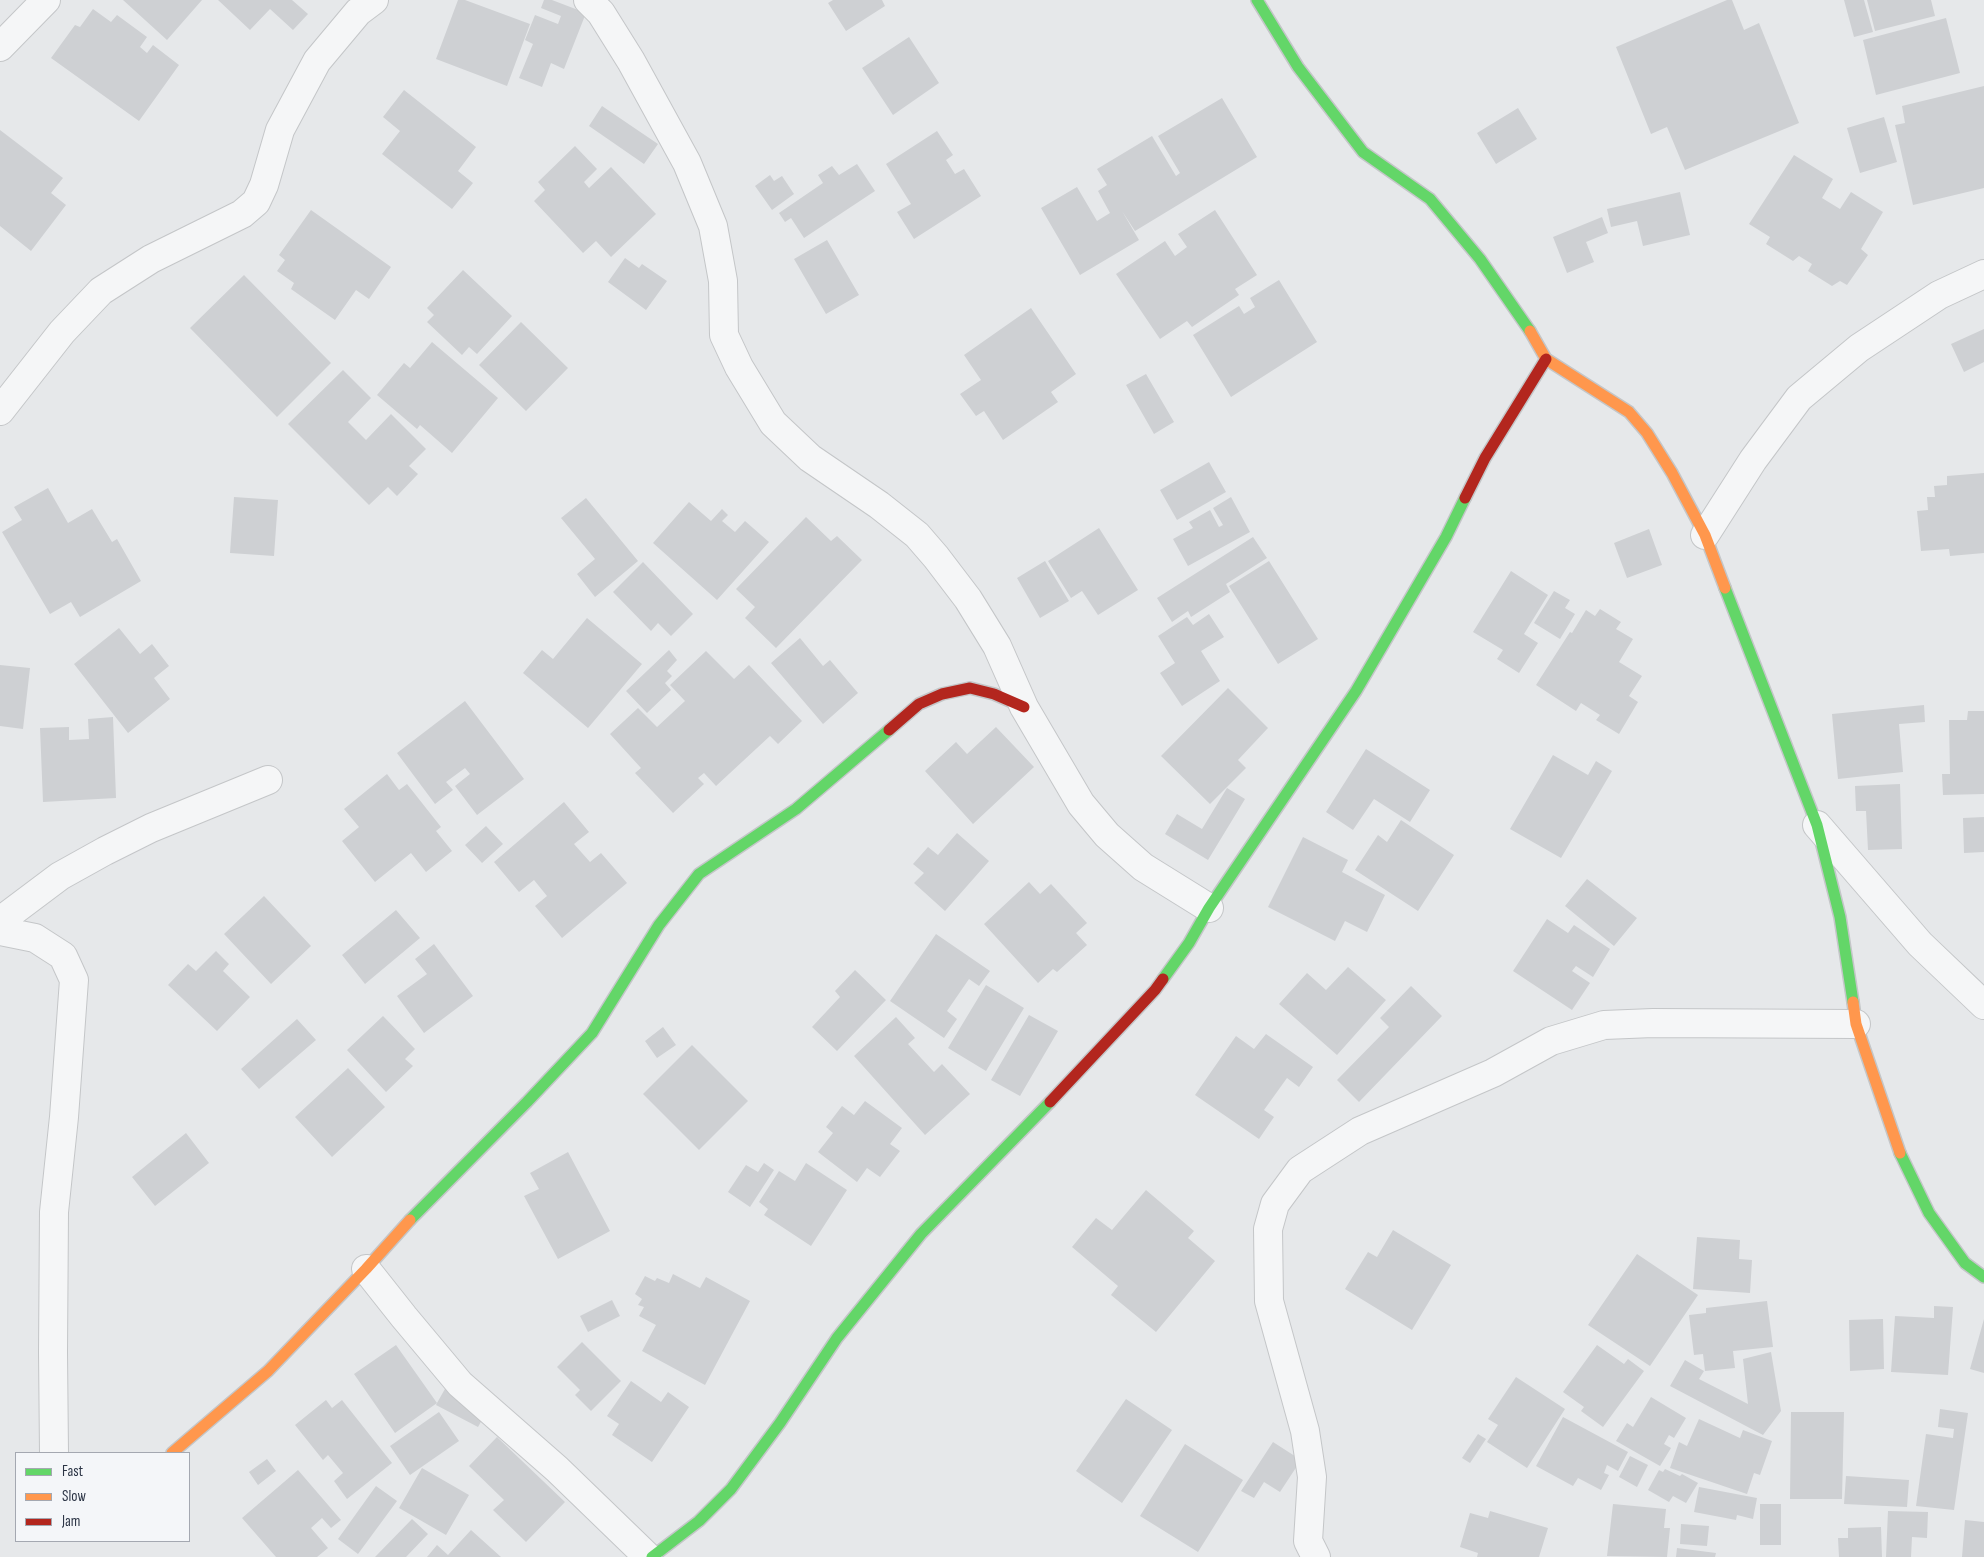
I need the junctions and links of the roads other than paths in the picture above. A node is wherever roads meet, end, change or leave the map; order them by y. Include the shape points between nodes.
1 (46, 0) edge
2 (374, 0) edge
3 (588, 0) edge
4 (1257, 0) edge
5 (0, 47) edge
6 (1984, 274) edge
7 (1546, 359) junction
8 (0, 410) edge
9 (1705, 536) junction
10 (1024, 707) junction
11 (268, 780) dead end
12 (1817, 825) junction
13 (1209, 908) junction
14 (0, 921) edge
15 (0, 931) edge
16 (1984, 1005) edge
17 (1856, 1024) junction
18 (366, 1269) junction
19 (1984, 1277) edge
20 (54, 1452) edge
21 (173, 1452) edge
22 (1306, 1552) edge
23 (648, 1557) edge
24 (652, 1557) edge

1 - 5 street
2 - 8 street via 358,12 317,61 280,130 256,202 242,214 152,259 101,291 62,332
3 - 10 street via 601,13 631,61 687,163 713,226 723,281 724,335 773,423 810,458 917,535 968,599 997,646
4 - 7 street via 1298,67 1363,152 1430,200 1480,259 1525,321
6 - 9 street via 1939,295 1859,348 1799,398 1753,460
7 - 9 street via 1629,412 1647,433 1672,473
7 - 13 street via 1485,458 1446,537 1356,691
9 - 12 street
10 - 13 street via 1081,804 1107,835 1143,867
10 - 18 street via 970,688 942,694 919,704 796,809 699,874 660,925 592,1033 416,1213
11 - 14 street via 151,828 105,851 60,876
12 - 16 street via 1920,944
12 - 17 street via 1840,917
13 - 24 street via 1155,990 921,1234 837,1338 731,1489 699,1521
15 - 20 street via 35,938 63,956 74,980 54,1212
17 - 19 street via 1898,1150 1929,1213 1965,1262
17 - 22 street via 1604,1025 1551,1041 1486,1076 1360,1130 1300,1170 1275,1204 1268,1229 1268,1301 1305,1431 1312,1477
18 - 21 street via 268,1372
18 - 23 street via 460,1384

